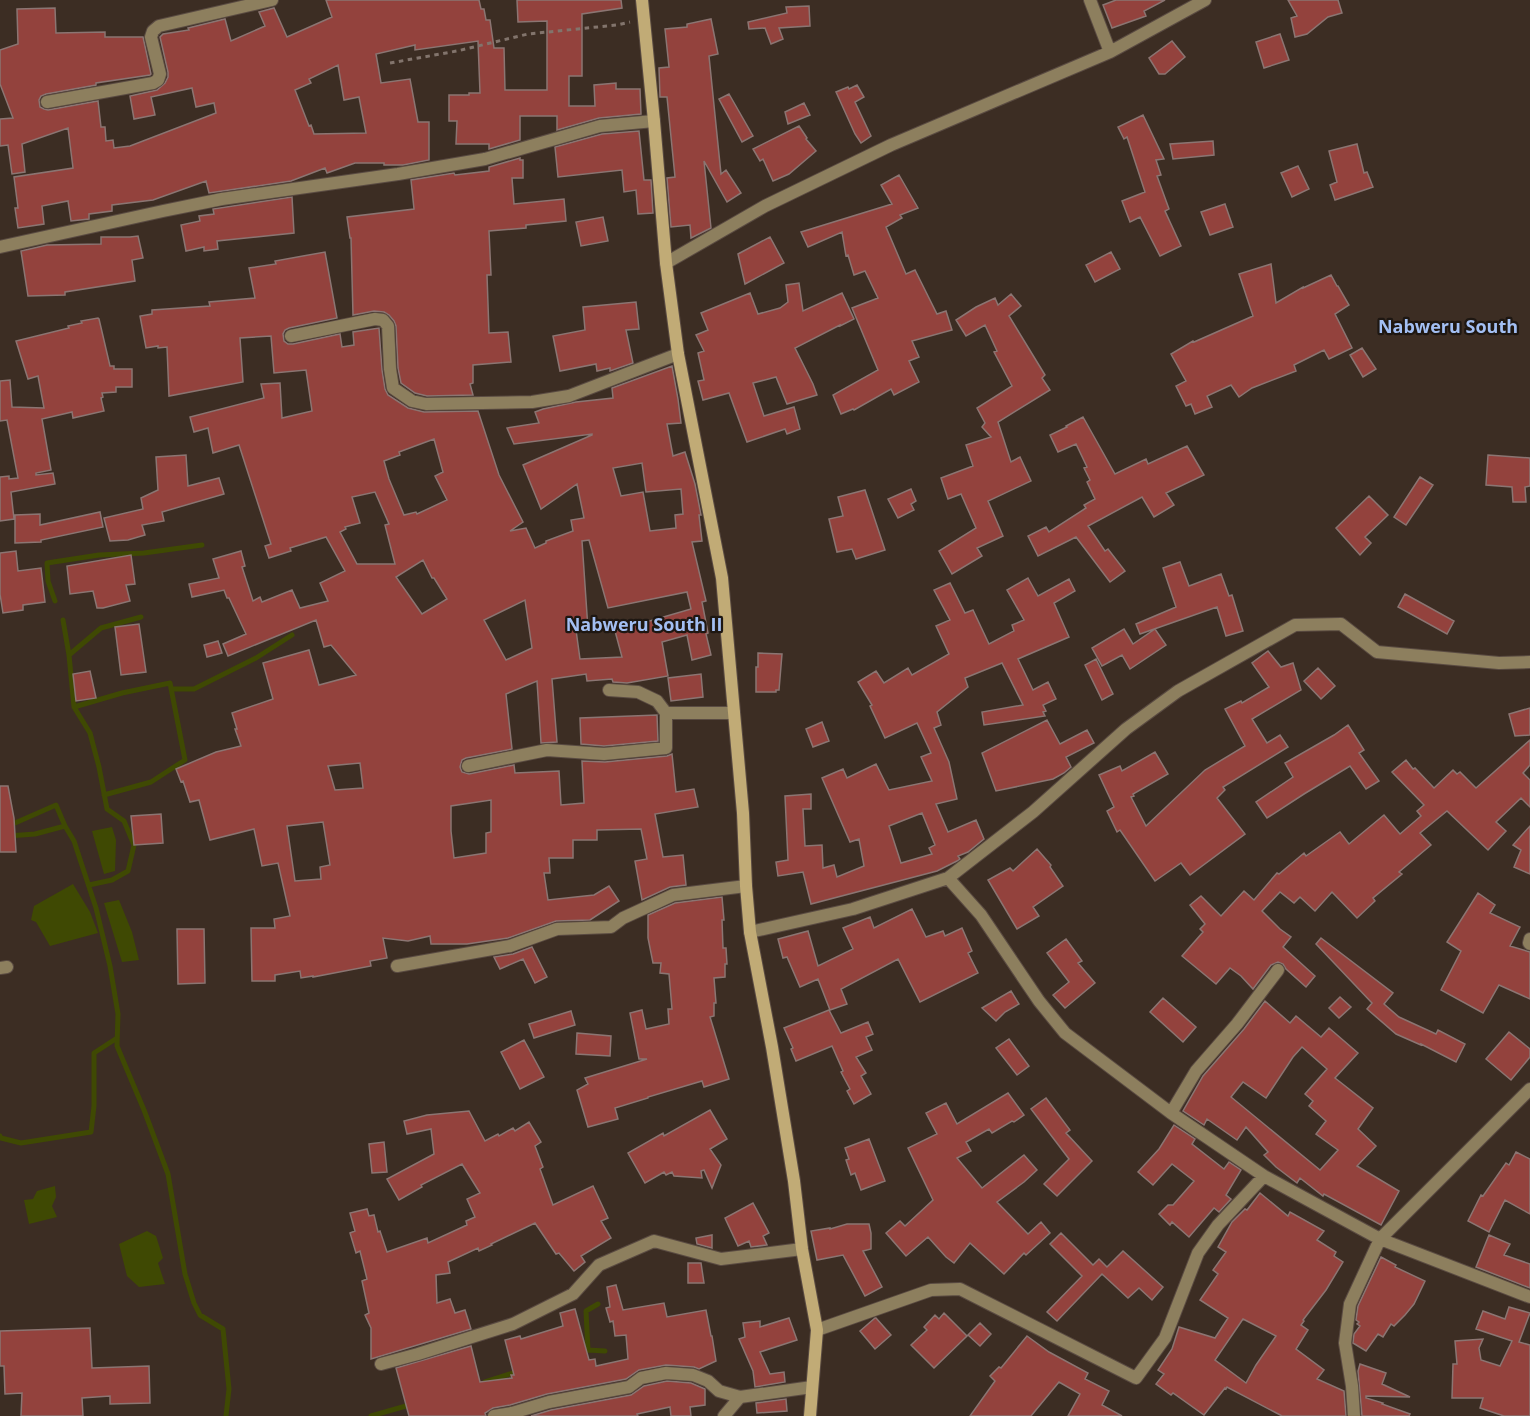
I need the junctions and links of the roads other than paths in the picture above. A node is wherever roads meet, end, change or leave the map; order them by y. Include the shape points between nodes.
1 (272, 0) edge
2 (642, 0) edge
3 (1090, 0) edge
4 (1205, 0) edge
5 (1110, 52) junction
6 (47, 102) dead end
7 (654, 121) junction
8 (0, 247) edge
9 (666, 262) junction
10 (291, 336) dead end
11 (678, 354) junction
12 (1530, 662) edge
13 (609, 690) dead end
14 (666, 713) junction
15 (734, 713) junction
16 (468, 766) dead end
17 (948, 878) junction
18 (746, 886) junction
19 (750, 932) junction
20 (1530, 939) edge
21 (1530, 944) edge
22 (397, 966) dead end
23 (1278, 970) dead end
24 (1530, 1089) edge
25 (1171, 1113) junction
26 (1264, 1176) junction
27 (1380, 1239) junction
28 (802, 1249) junction
29 (1530, 1297) edge
30 (817, 1330) junction
31 (381, 1364) dead end
32 (812, 1387) junction
33 (740, 1397) junction
34 (494, 1416) edge
35 (724, 1416) edge
36 (810, 1416) edge
37 (1354, 1416) edge

1 - 6 street via 159,26 151,37 160,74 153,83
2 - 7 street
3 - 5 street
4 - 5 street
5 - 9 street via 891,146 765,206
7 - 8 street via 600,126 485,159 222,199
7 - 9 street
9 - 11 street
10 - 11 street via 383,320 388,326 393,388 412,401 426,404 532,402 569,396
11 - 15 street via 722,578
12 - 17 street via 1499,663 1377,652 1341,624 1295,625 1178,691 1126,729 1033,812
13 - 14 street via 638,692 657,701
14 - 15 street
14 - 16 street via 666,748 604,754 547,750
15 - 18 street
17 - 19 street via 853,909
17 - 25 street via 981,915 1038,1001 1065,1033
18 - 19 street
18 - 22 street via 673,895 611,927 557,929 510,946
19 - 28 street via 772,1047
20 - 21 street
23 - 25 street via 1196,1071
24 - 27 street
25 - 26 street
26 - 27 street
26 - 30 street via 1218,1225 1198,1253 1165,1338 1137,1378 960,1288 931,1290
27 - 29 street
27 - 37 street via 1350,1304 1345,1343
28 - 30 street
28 - 31 street via 721,1259 654,1241 599,1265 573,1294 513,1324
30 - 32 street
32 - 33 street
32 - 36 street
33 - 34 street via 718,1391 708,1381 693,1375 666,1373 641,1378 629,1387 549,1401
33 - 35 street

